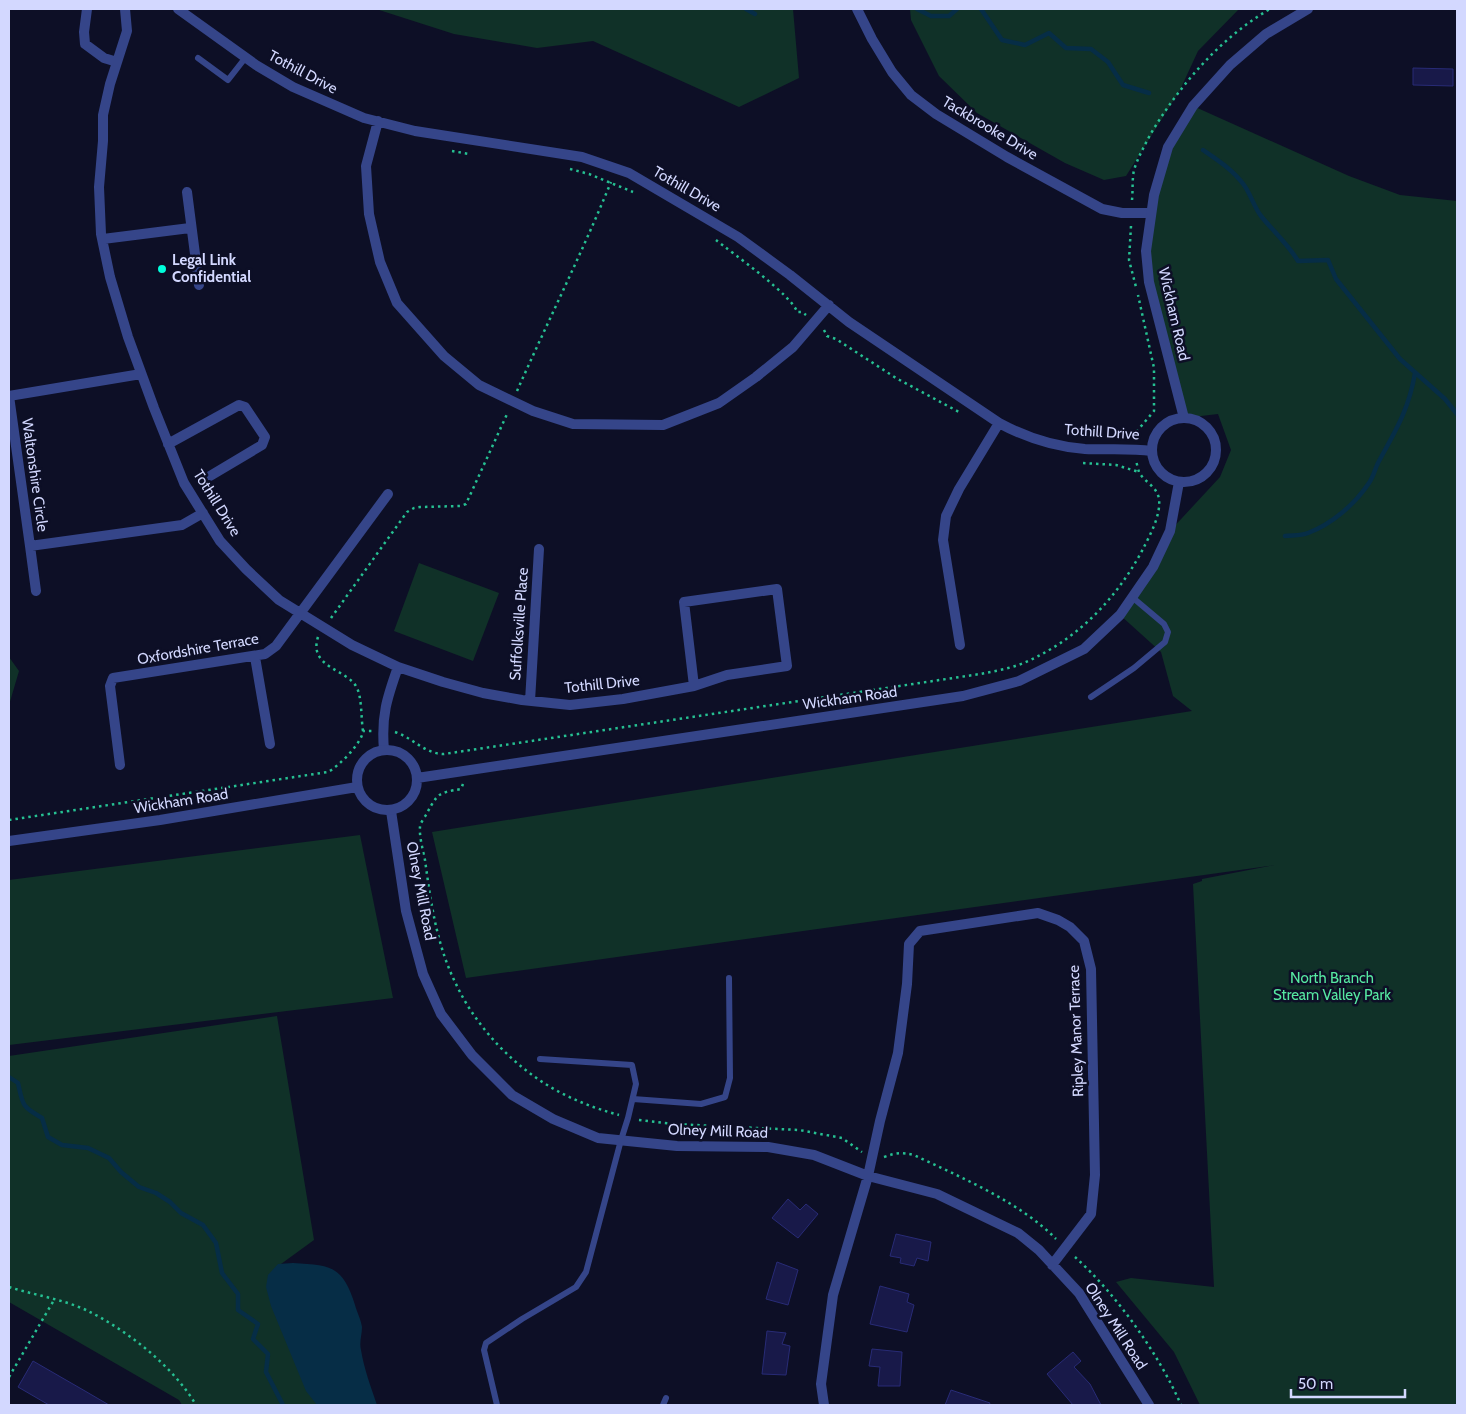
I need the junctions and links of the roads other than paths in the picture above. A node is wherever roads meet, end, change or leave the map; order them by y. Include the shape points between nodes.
1 (88, 9) edge
2 (125, 9) edge
3 (178, 9) edge
4 (857, 9) edge
5 (1308, 9) edge
6 (246, 57) junction
7 (198, 58) dead end
8 (117, 62) junction
9 (378, 121) junction
10 (187, 192) dead end
11 (1151, 213) junction
12 (190, 228) junction
13 (102, 239) junction
14 (199, 285) dead end
15 (828, 305) junction
16 (141, 374) junction
17 (1184, 418) junction
18 (999, 423) junction
19 (168, 444) junction
20 (1152, 451) junction
21 (210, 476) dead end
22 (1179, 482) junction
23 (388, 494) dead end
24 (203, 513) junction
25 (30, 546) junction
26 (539, 549) dead end
27 (36, 590) dead end
28 (1132, 598) junction
29 (301, 613) junction
30 (960, 644) dead end
31 (255, 657) junction
32 (398, 667) junction
33 (694, 686) junction
34 (1091, 698) dead end
35 (530, 701) junction
36 (270, 744) dead end
37 (384, 750) junction
38 (120, 766) dead end
39 (417, 778) junction
40 (357, 787) junction
41 (391, 810) junction
42 (9, 841) edge
43 (729, 978) dead end
44 (540, 1060) dead end
45 (632, 1099) junction
46 (621, 1140) junction
47 (868, 1176) junction
48 (1052, 1265) junction
49 (666, 1398) dead end
50 (497, 1405) edge
51 (663, 1405) edge
52 (824, 1405) edge
53 (1149, 1405) edge

1 - 8 street via 85,44 104,58
2 - 8 street, Tothill Drive via 127,31
3 - 6 street, Tothill Drive
4 - 11 street, Tackbrooke Drive via 892,72 911,95 936,114 1102,209
5 - 11 street, Wickham Road via 1266,34 1230,64 1193,106 1168,147
6 - 7 lane via 228,80
6 - 9 street, Tothill Drive via 293,87
8 - 13 street, Tothill Drive via 102,115 99,186
9 - 15 street, Tothill Drive via 442,136 582,157 629,173 738,237
9 - 15 street via 366,166 369,214 380,262 397,303 444,356 479,385 533,411 573,424 663,425 719,403 756,377 793,347
10 - 12 street
11 - 17 street, Wickham Road via 1146,251 1149,282
12 - 13 street
12 - 14 street
13 - 16 street, Tothill Drive via 110,277
15 - 18 street, Tothill Drive
16 - 19 street, Tothill Drive
16 - 25 street, Waltonshire Circle via 9,396
17 - 20 street via 1161,428 1154,439
17 - 22 street via 1205,426 1216,447 1210,469 1202,477 1191,482
18 - 20 street, Tothill Drive via 1030,437 1066,447
18 - 30 street via 946,516 943,540
19 - 21 street via 239,405 245,407 265,437 262,445
19 - 24 street, Tothill Drive via 184,484
20 - 22 street via 1160,472
22 - 28 street, Wickham Road via 1170,531 1153,567
23 - 29 street, Oxfordshire Terrace
24 - 25 street, Waltonshire Circle via 182,525
24 - 29 street, Tothill Drive via 220,541 246,569 278,600
25 - 27 street
26 - 35 street, Suffolksville Place
28 - 34 lane via 1164,624 1168,632 1164,642
28 - 39 street, Wickham Road via 1120,615 1084,649 1019,681 963,696
29 - 31 street, Oxfordshire Terrace via 276,646
29 - 32 street, Tothill Drive via 352,645
31 - 36 street
31 - 38 street, Oxfordshire Terrace via 113,678 110,686
32 - 35 street, Tothill Drive via 483,693
32 - 37 street via 385,704
33 - 33 street, Tothill Drive via 684,602 777,589 787,666 726,675
33 - 35 street, Tothill Drive via 623,699 570,704
37 - 39 street via 402,754 410,760
37 - 40 street via 365,759 359,767
39 - 41 street via 416,789 410,799 402,807
40 - 41 street via 370,806
40 - 42 street, Wickham Road
41 - 46 street, Olney Mill Road via 406,911 423,974 441,1014 472,1055 512,1095 553,1119 598,1138
43 - 45 lane via 730,1078 725,1096 701,1104
44 - 45 lane via 632,1065 636,1084
45 - 46 lane
46 - 47 street, Olney Mill Road via 677,1146 768,1147 814,1155
46 - 50 lane via 586,1272 576,1288 486,1343 484,1350
47 - 48 street, Olney Mill Road via 937,1194 955,1202 1018,1233
47 - 48 street, Ripley Manor Terrace via 898,1053 909,944 920,931 1038,913 1058,920 1084,941 1091,969 1095,1174 1091,1214
47 - 52 street, Ripley Manor Terrace via 833,1294 821,1384
48 - 53 street, Olney Mill Road via 1079,1293
49 - 51 lane

